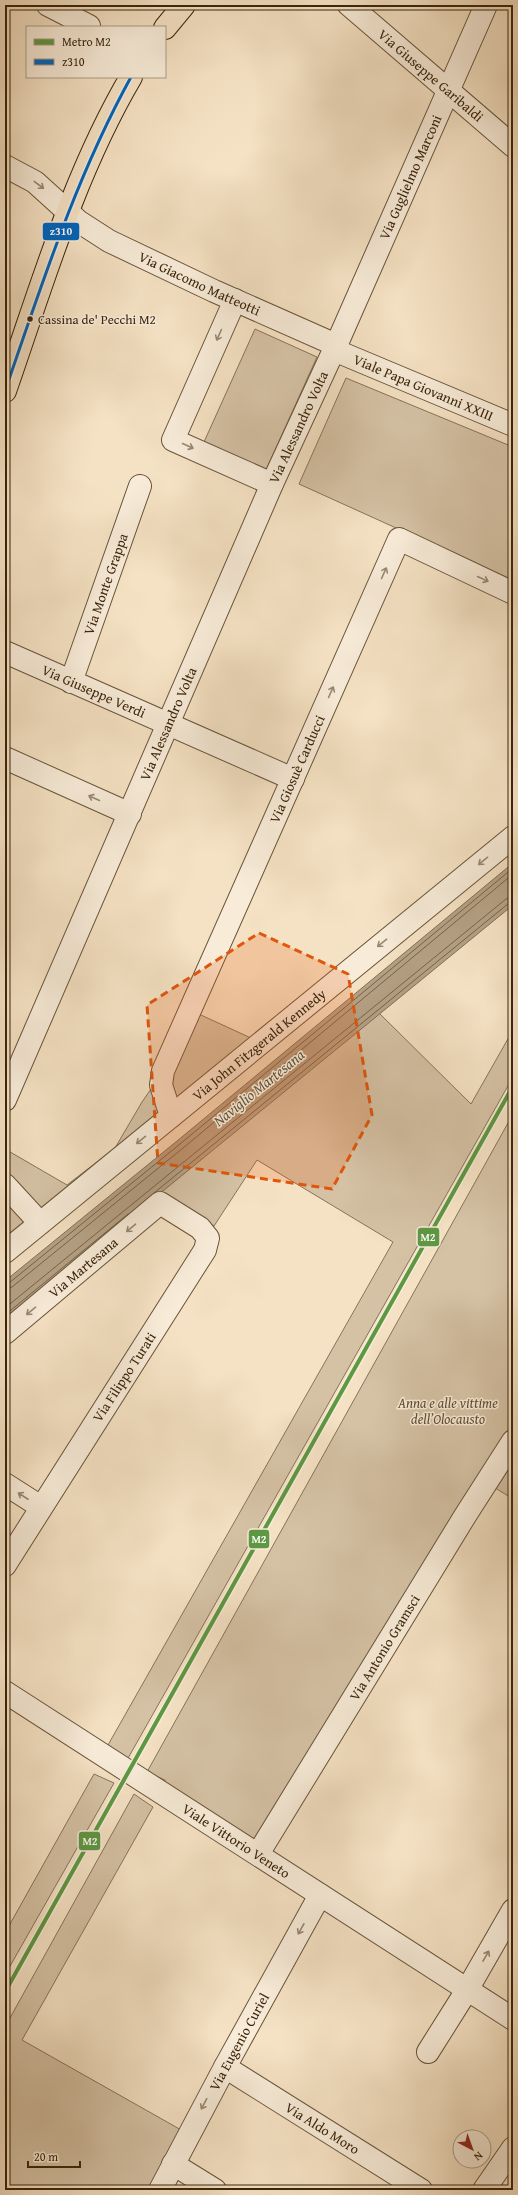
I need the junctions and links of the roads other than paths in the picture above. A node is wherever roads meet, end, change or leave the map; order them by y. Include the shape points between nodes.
1 (48, 5) edge
2 (184, 5) edge
3 (349, 5) edge
4 (486, 5) edge
5 (89, 26) edge
6 (166, 27) edge
7 (130, 78) edge
8 (449, 90) junction
9 (513, 146) edge
10 (5, 166) edge
11 (68, 212) junction
12 (235, 300) junction
13 (337, 344) junction
14 (5, 391) edge
15 (513, 412) edge
16 (513, 425) edge
17 (272, 484) junction
18 (140, 486) dead end
19 (513, 593) edge
20 (5, 652) edge
21 (71, 682) junction
22 (169, 725) junction
23 (5, 758) edge
24 (293, 778) junction
25 (130, 814) junction
26 (513, 837) edge
27 (13, 1056) edge
28 (5, 1100) edge
29 (171, 1116) junction
30 (5, 1185) edge
31 (160, 1203) joint
32 (40, 1223) junction
33 (5, 1252) edge
34 (5, 1333) edge
35 (513, 1441) edge
36 (5, 1484) edge
37 (40, 1507) junction
38 (5, 1565) edge
39 (5, 1692) edge
40 (258, 1854) junction
41 (320, 1895) junction
42 (513, 1910) edge
43 (467, 1990) junction
44 (513, 2019) edge
45 (428, 2052) dead end
46 (225, 2067) junction
47 (513, 2148) edge
48 (173, 2164) junction
49 (160, 2190) edge
50 (215, 2190) edge
51 (421, 2190) edge
52 (484, 2190) edge

1 - 5 street
2 - 6 main road
3 - 8 street, Via Giuseppe Garibaldi
4 - 8 street, Via Guglielmo Marconi
7 - 11 main road via 110,115
8 - 9 street, Via Giuseppe Garibaldi
8 - 13 street, Via Guglielmo Marconi
10 -> 11 street, Via Giacomo Matteotti via 35,182
11 - 12 street, Via Giacomo Matteotti via 109,240
11 - 14 main road
12 - 13 street, Via Giacomo Matteotti
12 -> 17 street via 173,440
13 - 15 street, Viale Papa Giovanni XXIII
13 - 16 street, Viale Papa Giovanni XXIII
13 - 17 street, Via Alessandro Volta
17 - 22 street, Via Alessandro Volta
18 - 21 street, Via Monte Grappa
24 -> 19 street, Via Giosuè Carducci via 399,539
20 - 21 street, Via Giuseppe Verdi
21 - 22 street, Via Giuseppe Verdi
22 - 24 street, Via Giuseppe Verdi
22 - 25 street, Via Alessandro Volta
25 -> 23 street
24 - 29 street, Via Giosuè Carducci via 163,1071 161,1085
25 - 27 street, Via Alessandro Volta
26 -> 29 street, Via John Fitzgerald Kennedy
27 - 28 street, Via Alessandro Volta
29 -> 32 street, Via John Fitzgerald Kennedy
30 - 32 street
31 -> 34 street, Via Martesana
31 - 37 street, Via Filippo Turati via 204,1231 208,1238 207,1246
32 - 33 street, Via John Fitzgerald Kennedy
35 - 40 street, Via Antonio Gramsci
37 -> 36 street
37 - 38 street, Via Filippo Turati
39 - 40 street, Viale Vittorio Veneto via 160,1794
40 - 41 street, Viale Vittorio Veneto
41 - 43 street, Viale Vittorio Veneto
41 -> 46 street, Via Eugenio Curiel
43 -> 42 street
43 - 44 street, Viale Vittorio Veneto
43 - 45 street
46 -> 48 street, Via Eugenio Curiel
46 - 51 street, Via Aldo Moro
47 - 52 street
48 - 49 street, Via Eugenio Curiel
48 - 50 street

